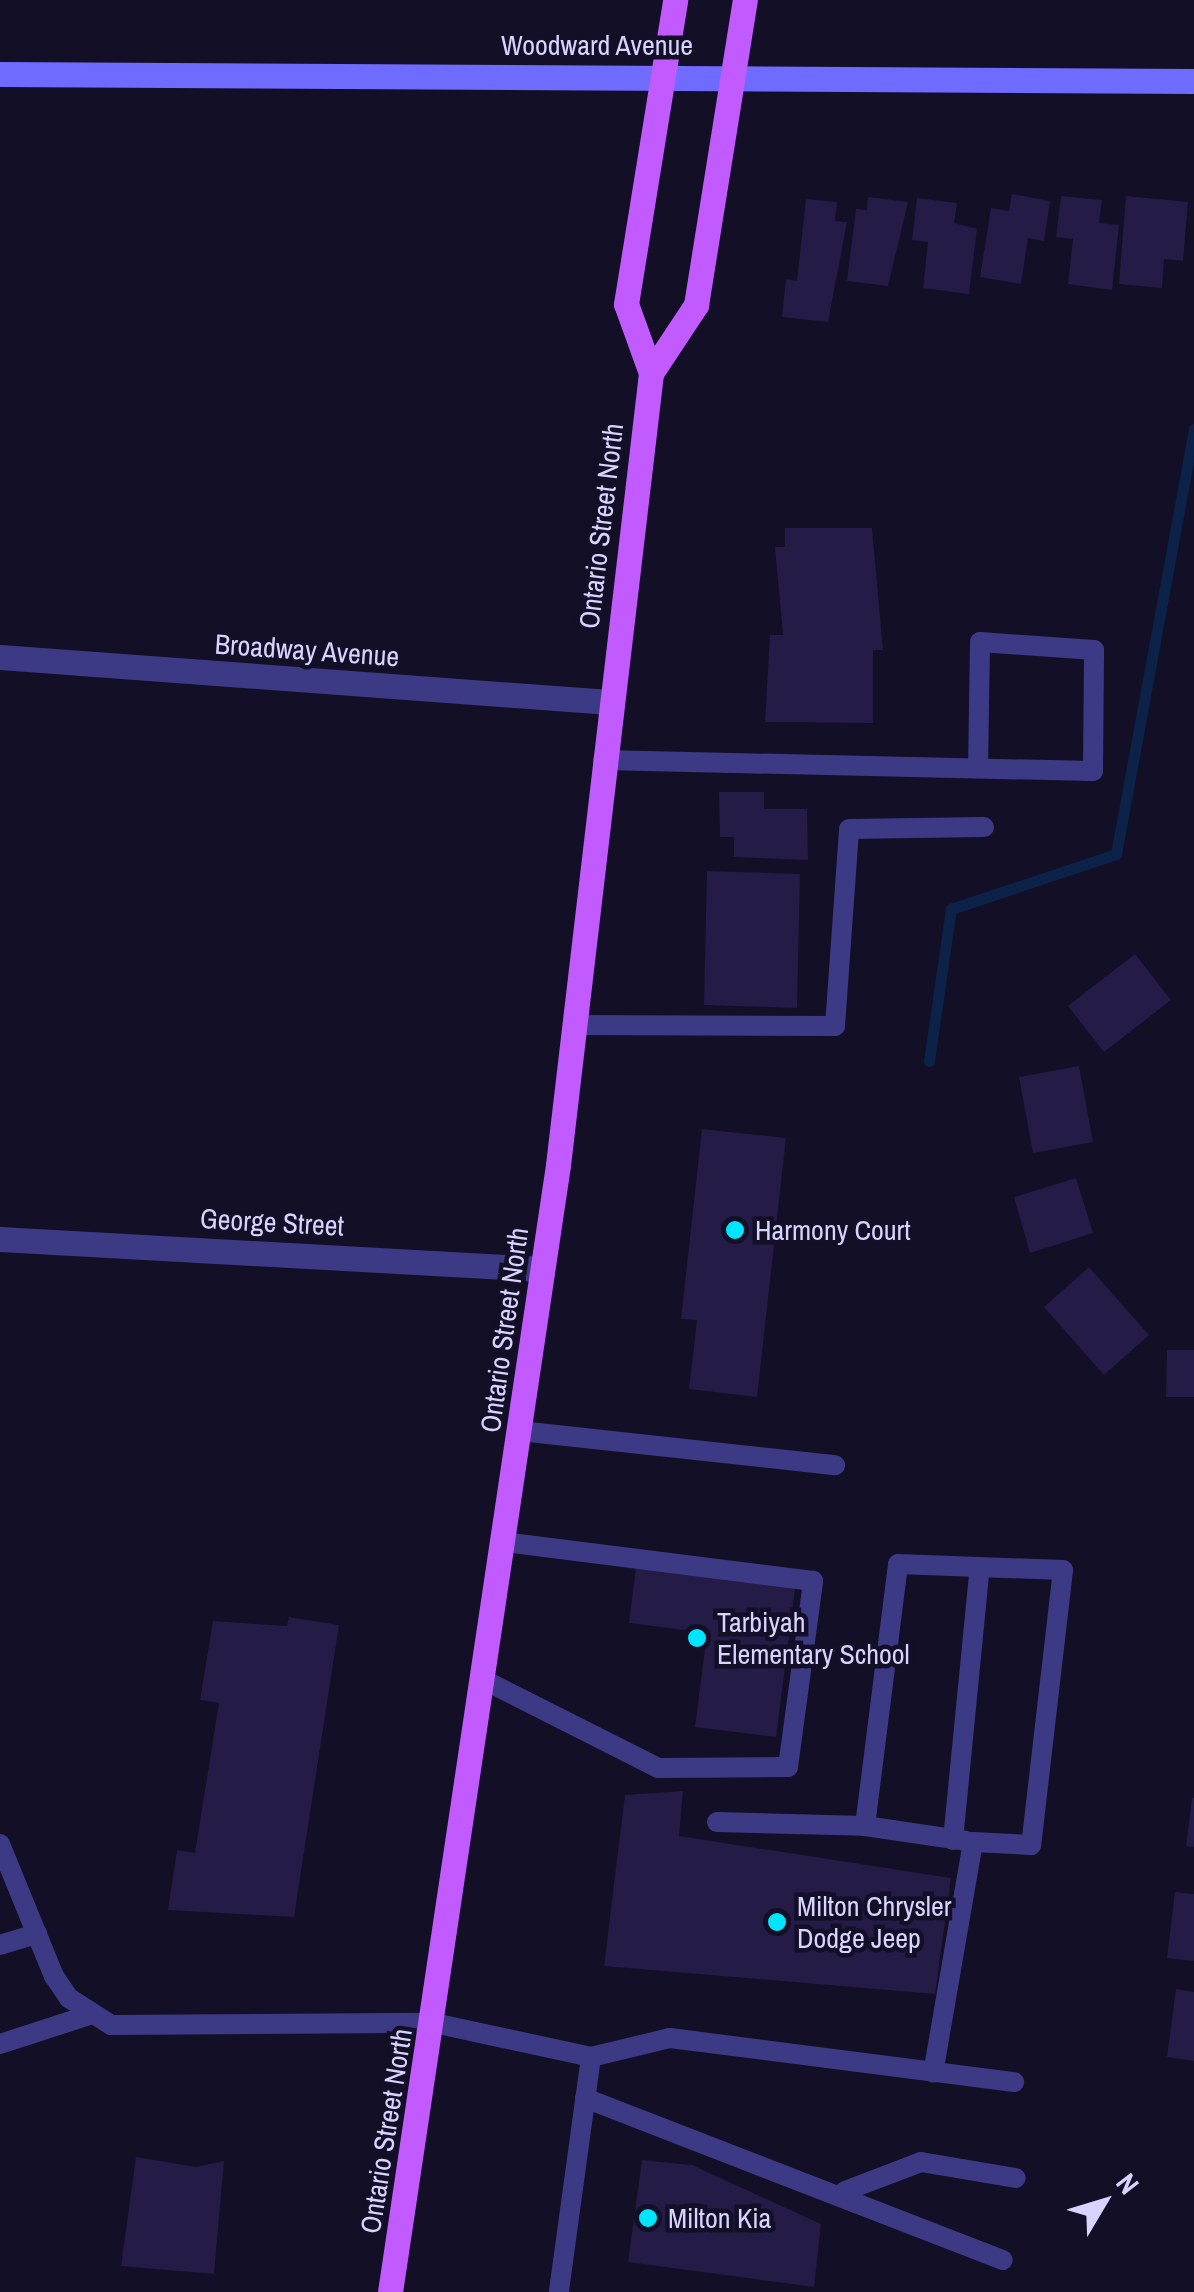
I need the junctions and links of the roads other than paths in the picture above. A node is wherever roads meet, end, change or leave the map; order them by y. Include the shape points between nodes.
1 (675, 0) edge
2 (744, 0) edge
3 (0, 74) edge
4 (661, 74) junction
5 (734, 76) junction
6 (1194, 81) edge
7 (651, 373) junction
8 (0, 657) edge
9 (609, 702) junction
10 (603, 760) junction
11 (978, 767) junction
12 (984, 826) dead end
13 (574, 1024) junction
14 (0, 1238) edge
15 (541, 1269) junction
16 (520, 1431) junction
17 (835, 1465) dead end
18 (506, 1542) junction
19 (980, 1567) junction
20 (486, 1681) junction
21 (717, 1822) dead end
22 (865, 1826) junction
23 (963, 1841) junction
24 (0, 1844) edge
25 (36, 1934) junction
26 (0, 1945) edge
27 (90, 2015) junction
28 (434, 2023) junction
29 (0, 2044) edge
30 (591, 2057) junction
31 (933, 2073) junction
32 (1014, 2082) dead end
33 (586, 2098) junction
34 (1016, 2178) dead end
35 (845, 2192) junction
36 (1003, 2260) dead end
37 (390, 2292) edge
38 (559, 2292) edge

1 - 4 main road, Ontario Street North
2 - 5 main road, Ontario Street North
3 - 4 street, Woodward Avenue
4 - 5 street, Woodward Avenue
4 - 7 main road, Ontario Street North via 626,304
5 - 6 street, Woodward Avenue
5 - 7 main road, Ontario Street North via 696,305
7 - 9 main road, Ontario Street North
8 - 9 street, Broadway Avenue
9 - 10 main road, Ontario Street North
10 - 11 lane
10 - 13 main road, Ontario Street North
11 - 11 lane via 1092,771 1094,650 980,642
12 - 13 lane via 849,828 835,1026
13 - 15 main road, Ontario Street North
14 - 15 street, George Street
15 - 16 main road, Ontario Street North
16 - 17 lane
16 - 18 main road, Ontario Street North
18 - 20 main road, Ontario Street North
18 - 20 lane via 813,1581 788,1766 658,1768
19 - 22 lane via 898,1564
19 - 23 lane
19 - 23 lane via 1063,1570 1031,1845
20 - 28 main road, Ontario Street North
21 - 22 lane
22 - 23 lane
23 - 31 lane
24 - 25 lane
25 - 26 lane
25 - 27 lane via 54,1976
27 - 28 lane via 111,2025
27 - 29 lane
28 - 30 lane
28 - 37 main road, Ontario Street North
30 - 31 lane via 670,2038
30 - 33 lane
31 - 32 lane
33 - 35 lane
33 - 38 lane
34 - 35 lane via 921,2162
35 - 36 lane

